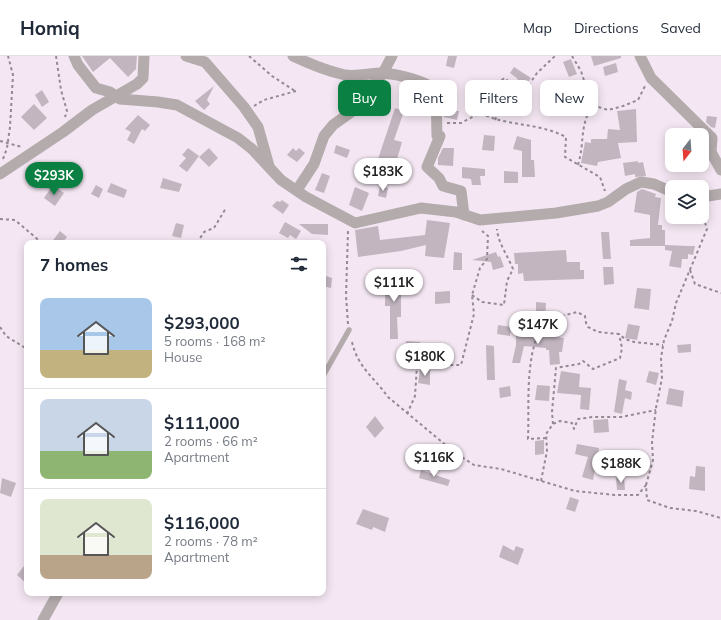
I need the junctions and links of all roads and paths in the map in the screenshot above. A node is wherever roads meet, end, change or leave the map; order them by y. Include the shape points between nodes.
1 (8, 56) edge
2 (56, 56) edge
3 (74, 56) edge
4 (144, 56) edge
5 (186, 56) edge
6 (249, 56) edge
7 (293, 56) edge
8 (392, 56) edge
9 (555, 56) edge
10 (572, 56) edge
11 (640, 56) edge
12 (383, 73) junction
13 (649, 74) junction
14 (583, 80) edge
15 (115, 96) junction
16 (598, 107) edge
17 (249, 109) dead end
18 (586, 116) edge
19 (435, 119) junction
20 (495, 120) junction
21 (63, 132) junction
22 (0, 141) edge
23 (7, 144) junction
24 (37, 149) junction
25 (0, 165) edge
26 (578, 165) junction
27 (270, 170) junction
28 (721, 170) edge
29 (0, 174) edge
30 (665, 189) edge
31 (297, 190) junction
32 (720, 191) edge
33 (709, 195) edge
34 (608, 202) junction
35 (226, 208) dead end
36 (468, 217) junction
37 (0, 219) edge
38 (496, 219) junction
39 (351, 222) junction
40 (705, 224) edge
41 (488, 236) junction
42 (38, 240) edge
43 (199, 240) edge
44 (690, 270) junction
45 (721, 293) edge
46 (472, 295) junction
47 (0, 327) edge
48 (349, 330) junction
49 (619, 334) junction
50 (663, 345) junction
51 (24, 347) edge
52 (326, 371) edge
53 (656, 410) junction
54 (407, 414) junction
55 (553, 424) junction
56 (546, 438) junction
57 (541, 481) junction
58 (646, 485) junction
59 (721, 518) edge
60 (56, 596) edge
61 (44, 620) edge

1 - 23 path via 13,74
2 - 21 path via 67,111
3 - 15 street via 96,88
4 - 15 street via 143,78
5 - 27 street via 205,62 258,127
6 - 17 path via 272,76 296,91 264,100
7 - 12 street via 319,68 347,75
8 - 12 street
9 - 20 path via 537,73 524,92 504,78 497,86 498,113
10 - 14 path
11 - 13 street
12 - 19 street via 433,87 436,92
12 - 31 street via 354,110 333,125 324,136 314,164
13 - 16 path via 638,100 608,110
13 - 28 street via 712,138 711,152
15 - 21 street
15 - 27 street via 120,99 177,105 238,138 252,149
18 - 26 path via 582,133 582,154
19 - 20 path via 449,124 461,123 480,113
19 - 36 street via 437,136 440,136 426,167 439,178 443,186 461,191
20 - 26 path via 550,129 566,137 565,157
21 - 24 street
22 - 23 path
23 - 24 path
23 - 25 path
24 - 29 street
26 - 34 path via 600,177
27 - 31 street
30 - 34 street via 641,182
31 - 39 street
32 - 33 street
34 - 38 street via 556,214
35 - 43 path via 214,228 204,232
36 - 38 street via 480,220
36 - 39 street via 421,208 377,219
36 - 41 path
37 - 42 path via 15,220
38 - 41 path
38 - 46 path via 498,238 513,268 507,281 504,305 482,302
39 - 48 path via 348,232
40 - 44 path via 707,229
41 - 46 path via 487,259 480,268
44 - 45 path via 695,284
44 - 50 path
46 - 54 path via 474,314 461,365 417,365 415,396
47 - 51 path via 6,336
48 - 52 lane
48 - 54 path via 364,371 381,387 388,398
49 - 50 path via 625,340
49 - 55 path via 622,348 620,358 593,369 584,361 556,368
49 - 56 path via 598,332 588,326 585,316 577,312 554,318 551,320 550,330 537,331 529,380 528,439
50 - 53 path via 662,378
53 - 55 path via 621,417 578,419 574,429 572,423 560,421
53 - 58 path via 652,442 653,460
54 - 57 path via 474,465
55 - 56 path
56 - 57 path via 547,451
57 - 58 path via 591,493 638,495
58 - 59 path via 647,500 670,508 696,511
60 - 61 street

